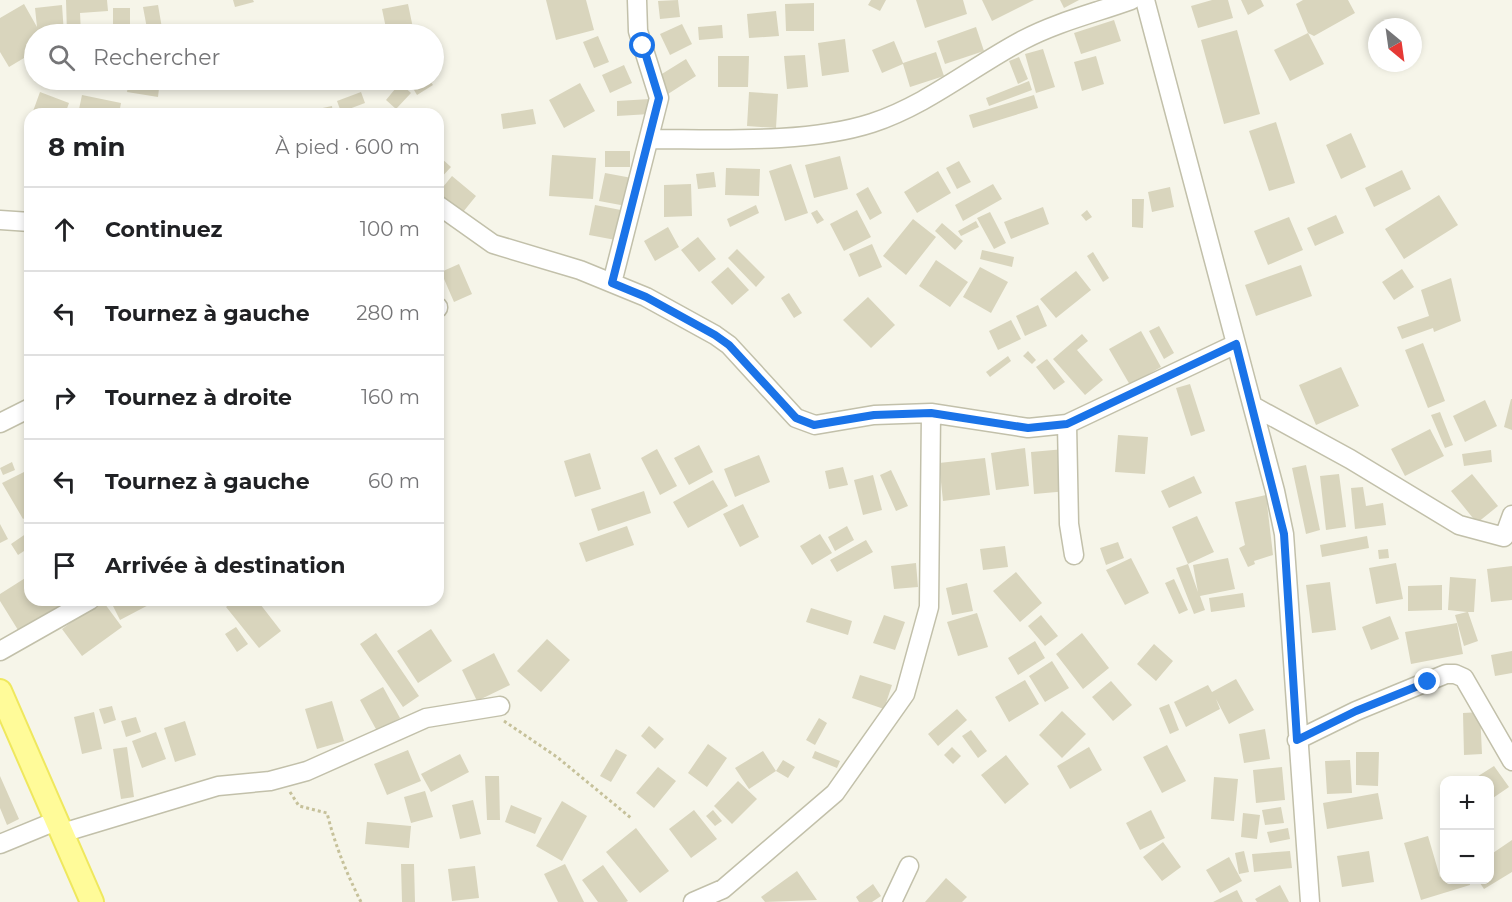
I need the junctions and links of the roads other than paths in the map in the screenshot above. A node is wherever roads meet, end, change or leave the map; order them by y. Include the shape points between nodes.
1 (637, 0) edge
2 (1131, 0) edge
3 (1145, 0) edge
4 (649, 139) junction
5 (444, 209) edge
6 (0, 220) edge
7 (24, 222) edge
8 (612, 283) junction
9 (1236, 344) junction
10 (1253, 406) junction
11 (24, 411) edge
12 (931, 413) junction
13 (0, 423) edge
14 (1067, 424) junction
15 (1512, 516) edge
16 (1508, 539) edge
17 (1074, 555) dead end
18 (79, 606) edge
19 (0, 651) edge
20 (0, 691) edge
21 (500, 706) dead end
22 (1297, 740) junction
23 (1512, 761) edge
24 (59, 827) junction
25 (0, 844) edge
26 (909, 866) dead end
27 (92, 902) edge
28 (693, 902) edge
29 (892, 902) edge
30 (1310, 902) edge

1 - 4 street via 638,31 659,98
2 - 4 street via 1026,38 913,107 871,123 756,140
3 - 9 street
4 - 8 street
5 - 8 street via 493,244 574,267
6 - 7 street
8 - 12 street via 646,297 722,340 804,423
9 - 10 street
9 - 14 street
10 - 16 street via 1460,525
10 - 22 street via 1284,534
11 - 13 street
12 - 14 street via 1028,428
12 - 28 street via 929,607 905,694 835,793 723,889
14 - 17 street via 1069,524
15 - 16 street
18 - 19 street
20 - 24 main road
21 - 24 street via 426,718 307,771 218,786
22 - 23 street via 1356,711 1446,674 1455,674 1464,678
22 - 30 street
24 - 25 street
24 - 27 main road
26 - 29 street

